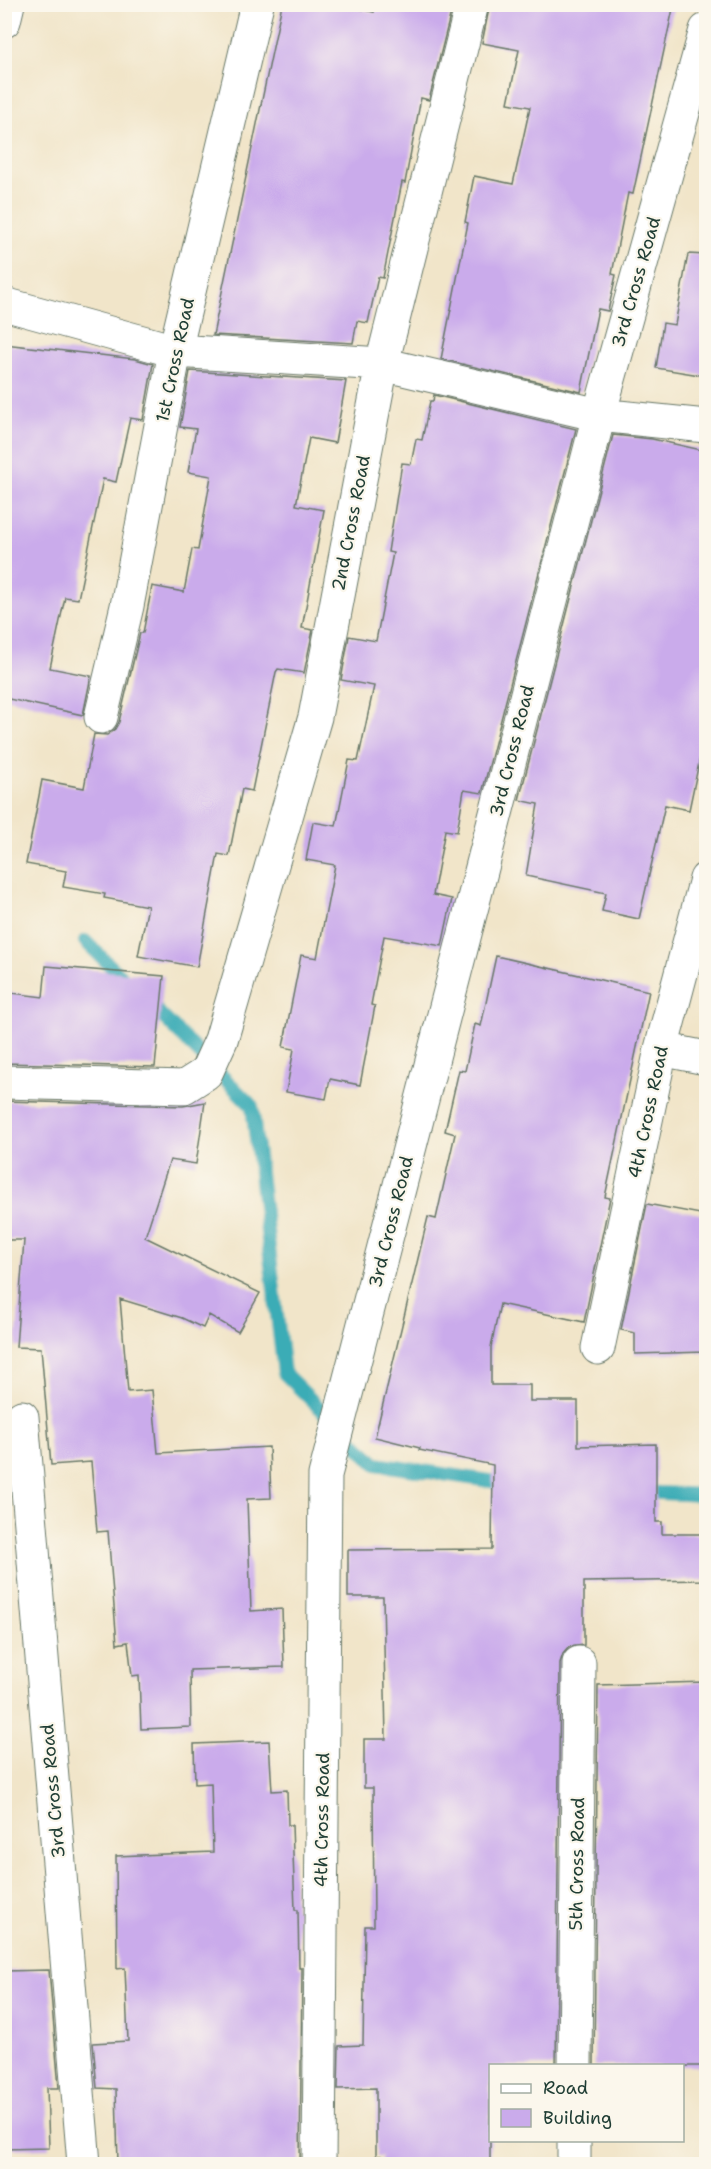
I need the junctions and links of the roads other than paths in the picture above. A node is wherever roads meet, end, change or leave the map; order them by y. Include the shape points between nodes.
1 (8, 4) edge
2 (257, 4) edge
3 (472, 4) edge
4 (4, 21) edge
5 (706, 30) edge
6 (4, 304) edge
7 (175, 351) junction
8 (382, 364) junction
9 (599, 416) junction
10 (706, 426) edge
11 (101, 717) dead end
12 (706, 879) edge
13 (661, 1049) junction
14 (706, 1058) edge
15 (4, 1082) edge
16 (598, 1348) dead end
17 (22, 1417) dead end
18 (325, 1475) joint
19 (579, 1663) dead end
20 (575, 2064) edge
21 (574, 2142) edge
22 (84, 2164) edge
23 (319, 2164) edge
24 (574, 2164) edge

1 - 4 street
2 - 7 street, 1st Cross Road
3 - 8 street, 2nd Cross Road
5 - 9 street, 3rd Cross Road
6 - 7 street
7 - 8 street
7 - 11 street, 1st Cross Road via 127,606
8 - 9 street
8 - 15 street, 2nd Cross Road via 315,717 222,1040 206,1073 184,1087
9 - 10 street
9 - 18 street, 3rd Cross Road
12 - 13 street, 4th Cross Road
13 - 14 street
13 - 16 street, 4th Cross Road
17 - 22 street, 3rd Cross Road
18 - 23 street, 4th Cross Road
19 - 20 street, 5th Cross Road
21 - 24 street

